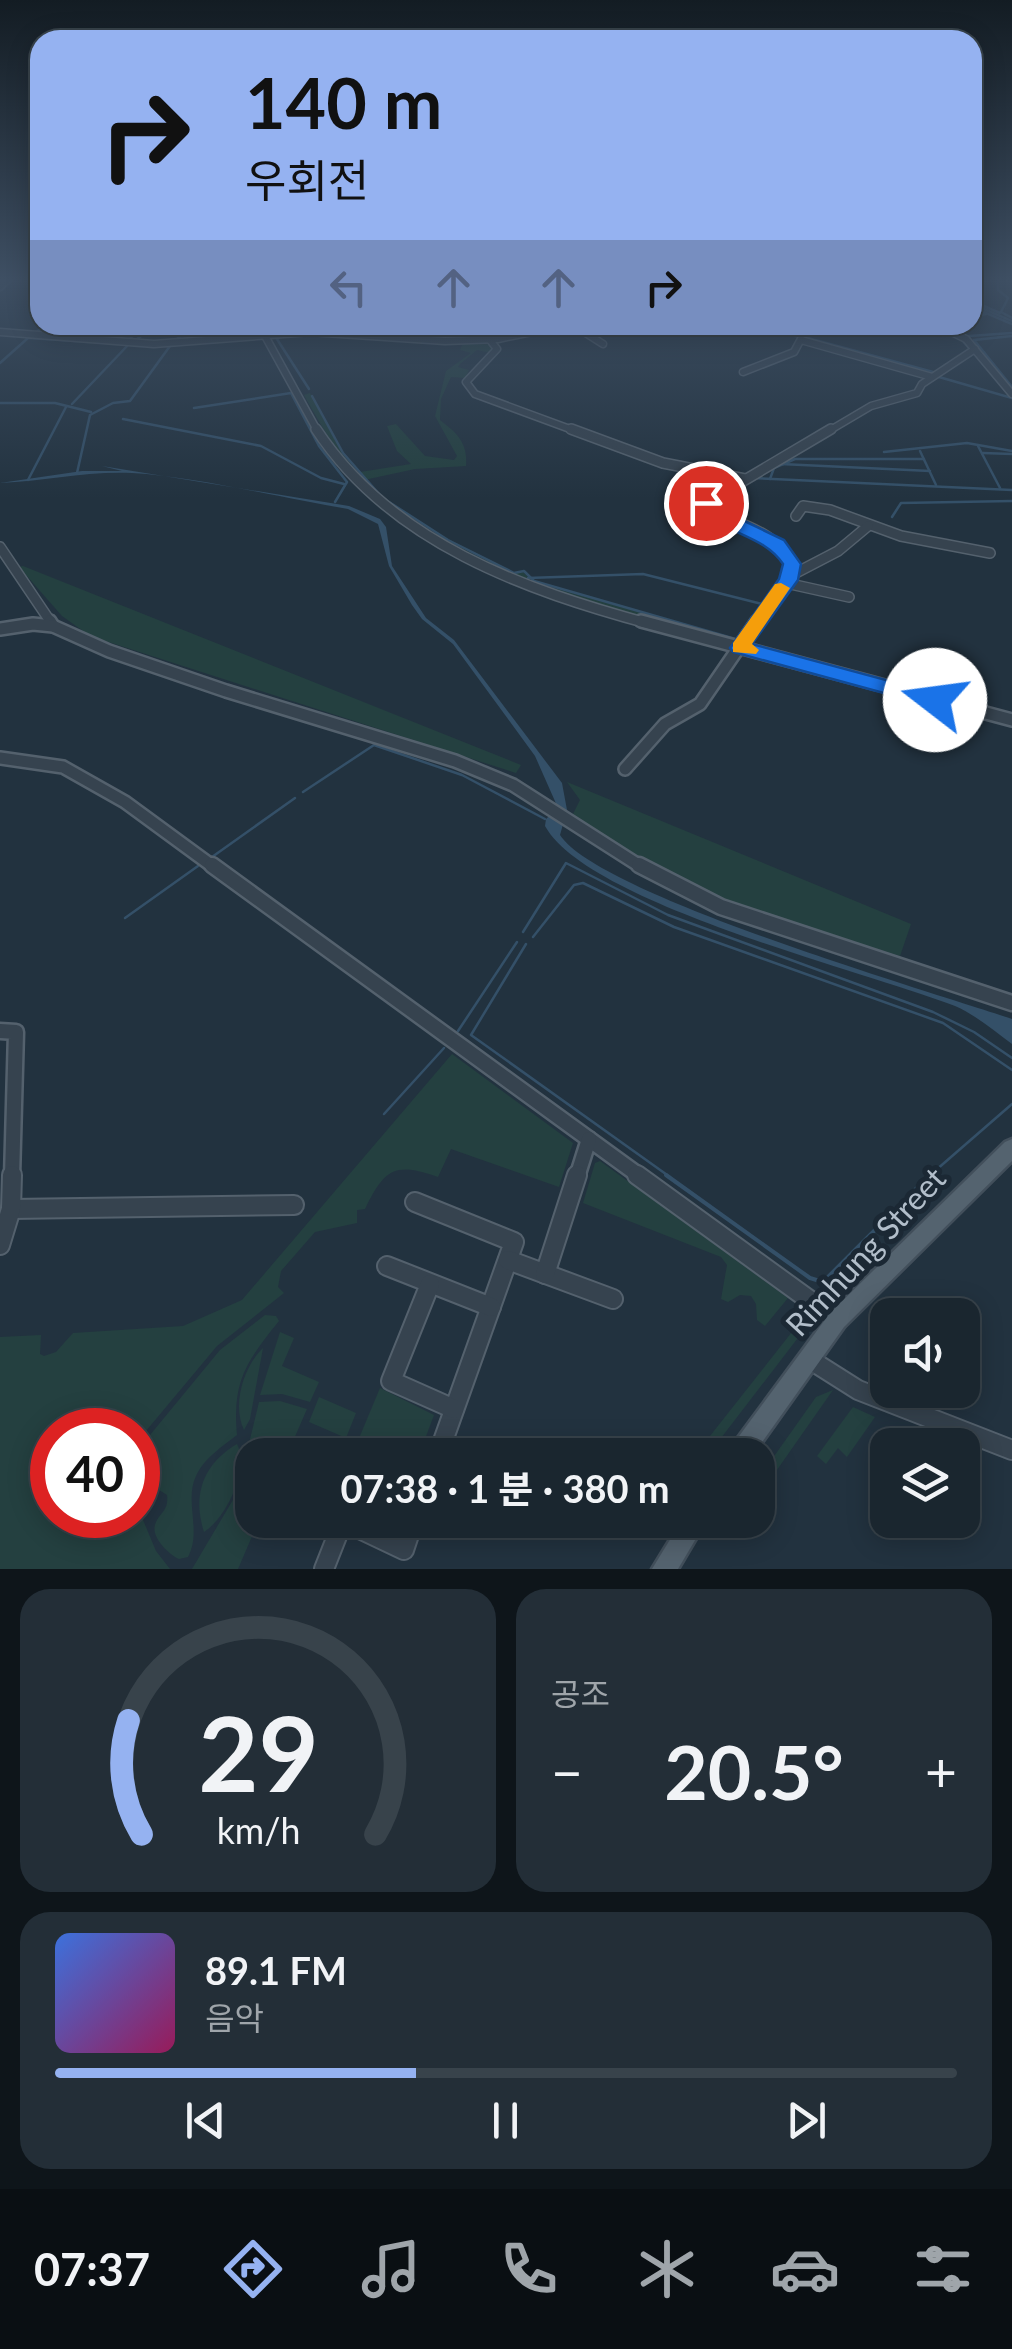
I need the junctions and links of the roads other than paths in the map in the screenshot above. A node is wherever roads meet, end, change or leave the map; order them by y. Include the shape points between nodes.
1 (275, 352) edge
2 (494, 352) edge
3 (793, 352) edge
4 (847, 352) edge
5 (971, 352) edge
6 (977, 352) edge
7 (743, 372) dead end
8 (932, 377) junction
9 (1012, 394) edge
10 (745, 479) junction
11 (796, 516) dead end
12 (868, 526) junction
13 (0, 548) edge
14 (990, 553) dead end
15 (788, 579) junction
16 (849, 597) dead end
17 (53, 626) junction
18 (0, 629) edge
19 (740, 648) junction
20 (1012, 720) edge
21 (0, 758) edge
22 (625, 770) dead end
23 (1012, 1003) edge
24 (0, 1031) edge
25 (590, 1139) junction
26 (1012, 1148) edge
27 (415, 1202) dead end
28 (294, 1205) dead end
29 (10, 1209) junction
30 (0, 1245) edge
31 (508, 1260) junction
32 (386, 1266) dead end
33 (545, 1274) junction
34 (430, 1284) junction
35 (612, 1300) dead end
36 (490, 1307) junction
37 (837, 1320) junction
38 (809, 1360) junction
39 (454, 1409) junction
40 (444, 1438) edge
41 (752, 1438) edge
42 (1012, 1450) edge
43 (336, 1538) edge
44 (379, 1538) edge
45 (408, 1538) edge
46 (684, 1538) edge
47 (324, 1569) edge
48 (664, 1569) edge

1 - 19 street via 344,468 404,521 523,585
2 - 10 street via 466,382 475,394 663,463
3 - 7 street
4 - 8 street
5 - 8 street
6 - 9 street
8 - 10 street via 918,393 872,406
10 - 15 street via 706,508 778,544 790,558
11 - 12 street via 803,506 817,506
12 - 14 street
12 - 15 street
13 - 17 street
15 - 16 street
15 - 19 street
17 - 18 street
17 - 23 street via 226,692 455,761 512,785 658,877 721,907
19 - 20 street
19 - 22 street via 700,704 665,724
21 - 25 street via 63,767 88,778
24 - 29 street via 16,1032
25 - 33 street
25 - 37 street
26 - 37 main road, Rimhung Street
27 - 31 street via 514,1242
28 - 29 street
29 - 30 street
31 - 33 street
31 - 36 street
32 - 34 street
33 - 35 street
34 - 36 street
34 - 39 street via 390,1381
36 - 39 street
37 - 38 main road, Rimhung Street
38 - 41 main road, Rimhung Street
38 - 42 street via 858,1390
39 - 40 street
43 - 47 street
44 - 45 street via 404,1550
46 - 48 main road

